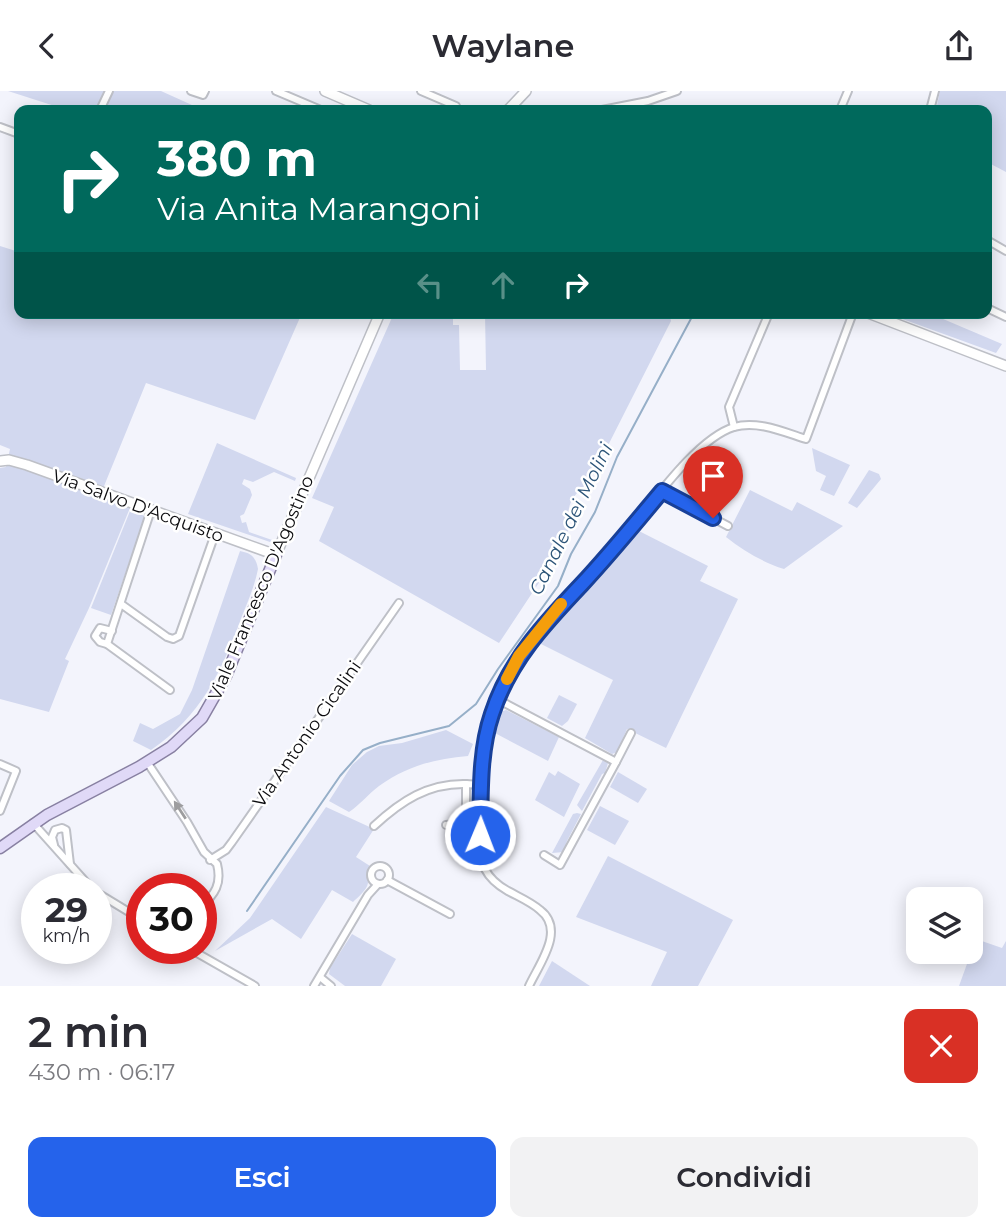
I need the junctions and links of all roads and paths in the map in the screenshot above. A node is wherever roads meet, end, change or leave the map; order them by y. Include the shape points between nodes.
1 (191, 91) edge
2 (205, 91) edge
3 (276, 91) edge
4 (325, 91) edge
5 (421, 91) edge
6 (526, 91) edge
7 (677, 91) edge
8 (309, 105) edge
9 (357, 105) edge
10 (454, 105) edge
11 (514, 105) edge
12 (628, 105) edge
13 (377, 319) edge
14 (766, 319) edge
15 (851, 319) edge
16 (884, 319) edge
17 (1006, 366) edge
18 (734, 427) junction
19 (0, 461) edge
20 (662, 491) junction
21 (151, 510) junction
22 (728, 526) dead end
23 (215, 534) junction
24 (276, 555) junction
25 (399, 603) dead end
26 (121, 604) junction
27 (112, 631) junction
28 (107, 644) junction
29 (170, 690) dead end
30 (497, 699) junction
31 (631, 733) dead end
32 (147, 762) junction
33 (616, 762) junction
34 (0, 764) edge
35 (466, 785) junction
36 (481, 785) junction
37 (1, 814) edge
38 (33, 823) junction
39 (446, 825) dead end
40 (374, 826) dead end
41 (0, 848) edge
42 (55, 849) junction
43 (544, 855) dead end
44 (211, 860) junction
45 (72, 869) junction
46 (76, 873) edge
47 (216, 873) edge
48 (391, 879) junction
49 (376, 882) junction
50 (450, 914) dead end
51 (217, 964) edge
52 (320, 977) junction
53 (255, 986) edge
54 (314, 986) edge
55 (331, 986) edge
56 (528, 986) edge

1 - 2 street via 203,95
3 - 8 street
4 - 9 street
5 - 10 street
6 - 11 street
7 - 12 street
13 - 24 street, Viale Francesco D'Agostino
14 - 18 street via 729,407
15 - 18 street via 806,439 755,425
16 - 17 street
18 - 20 street via 701,447
19 - 21 street, Via Salvo D'Acquisto via 27,465
20 - 22 street
20 - 30 street via 538,630
21 - 23 street, Via Salvo D'Acquisto
21 - 26 street
23 - 24 street, Via Salvo D'Acquisto
23 - 26 street via 179,636 167,637
24 - 32 main road, Viale Francesco D'Agostino via 212,704 186,735
25 - 44 street, Via Antonio Cicalini via 226,850
26 - 27 street
27 - 28 street
27 - 28 street via 100,628 96,633 97,640
28 - 29 street
30 - 33 street
30 - 36 street via 483,751
31 - 33 street
32 - 38 main road, Viale Francesco D'Agostino
44 -> 32 street
33 - 43 street via 561,865
34 - 37 street via 16,771
35 - 36 street
35 - 39 street via 466,823
35 - 40 street via 443,785 413,795
36 - 56 street via 484,867 502,887 539,908 551,925 548,946
38 - 41 main road, Viale Francesco D'Agostino
38 - 42 street
42 - 45 street
42 - 45 street via 53,833 62,828 67,832
44 - 47 street
45 - 46 street
48 - 49 street
48 - 49 street via 386,868 378,867 372,872
48 - 50 street
49 - 52 street
51 - 53 street
52 - 54 street
52 - 55 street

